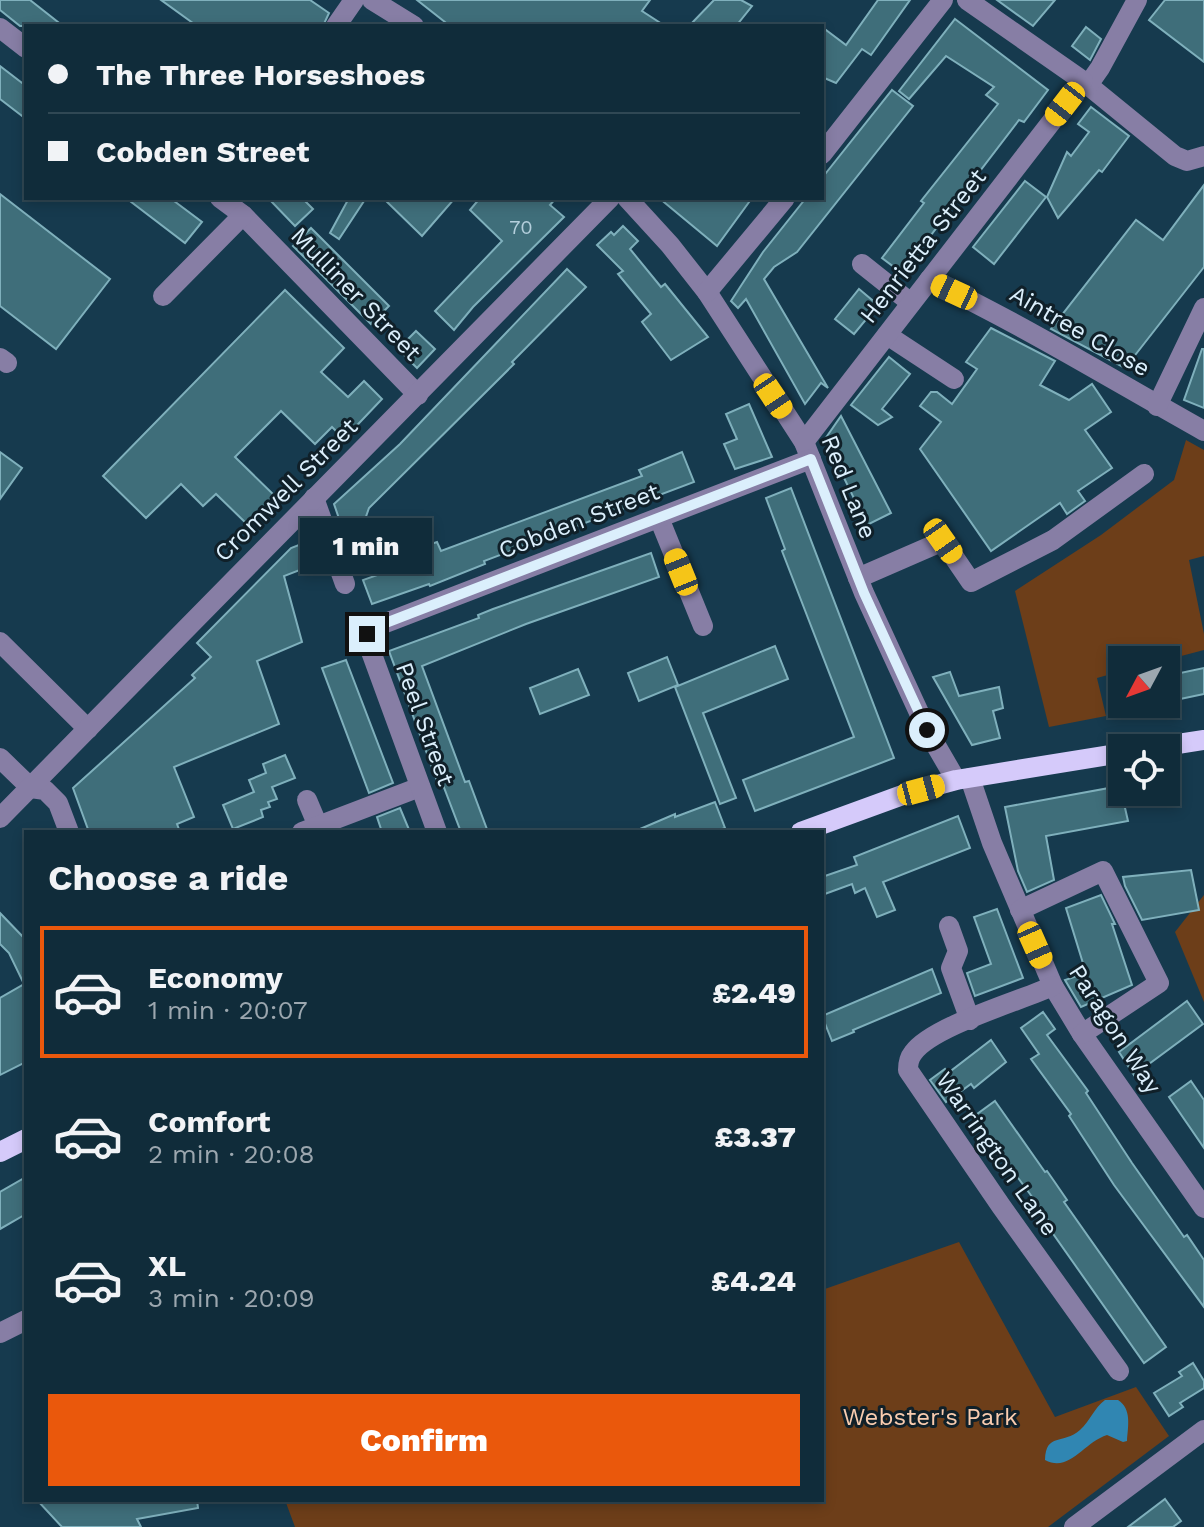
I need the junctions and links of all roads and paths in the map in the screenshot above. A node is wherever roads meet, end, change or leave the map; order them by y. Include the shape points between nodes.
1 (354, 0) edge
2 (372, 0) edge
3 (943, 0) edge
4 (967, 0) edge
5 (1137, 0) edge
6 (337, 24) edge
7 (411, 24) edge
8 (0, 28) edge
9 (24, 46) edge
10 (1085, 83) junction
11 (824, 151) edge
12 (1204, 156) edge
13 (223, 200) edge
14 (608, 200) edge
15 (629, 200) edge
16 (783, 200) edge
17 (243, 215) junction
18 (862, 264) dead end
19 (929, 280) junction
20 (707, 292) junction
21 (163, 296) dead end
22 (911, 303) junction
23 (1204, 308) edge
24 (887, 335) junction
25 (954, 379) dead end
26 (418, 395) junction
27 (1157, 406) junction
28 (1204, 431) edge
29 (808, 451) junction
30 (1144, 474) dead end
31 (314, 498) junction
32 (659, 518) junction
33 (858, 578) junction
34 (345, 584) dead end
35 (703, 626) dead end
36 (367, 634) joint
37 (0, 642) edge
38 (88, 729) junction
39 (1204, 740) edge
40 (1180, 744) edge
41 (1108, 755) edge
42 (0, 758) edge
43 (963, 779) junction
44 (420, 787) junction
45 (31, 788) junction
46 (307, 800) dead end
47 (0, 818) edge
48 (310, 829) edge
49 (68, 830) edge
50 (436, 830) edge
51 (806, 830) edge
52 (1020, 910) junction
53 (949, 926) dead end
54 (1053, 986) junction
55 (970, 1020) junction
56 (1082, 1034) junction
57 (24, 1140) edge
58 (0, 1152) edge
59 (1204, 1208) edge
60 (24, 1321) edge
61 (0, 1333) edge
62 (1119, 1371) dead end
63 (1204, 1430) edge
64 (1074, 1527) edge

1 - 6 street
2 - 7 street
3 - 11 street
4 - 10 street
5 - 10 street, Henrietta Street via 1100,68
8 - 9 street
10 - 12 street via 1164,148 1187,161
10 - 19 street, Henrietta Street
13 - 17 street, Mulliner Street
14 - 26 street, Cromwell Street
15 - 20 street, Red Lane
16 - 20 street
17 - 21 street
17 - 26 street, Mulliner Street
18 - 22 street
19 - 22 street, Henrietta Street
19 - 27 street, Aintree Close via 1003,316
20 - 29 street, Red Lane
22 - 24 street, Henrietta Street
23 - 27 street
24 - 25 street
24 - 29 street, Henrietta Street
26 - 31 street, Cromwell Street
27 - 28 street, Aintree Close
29 - 32 street, Cobden Street
29 - 33 street, Red Lane
30 - 33 street via 1053,540 971,582 943,541
31 - 34 street
31 - 38 street, Cromwell Street
32 - 35 street
32 - 36 street, Cobden Street
33 - 43 street, Red Lane via 927,730
36 - 44 street, Peel Street
37 - 38 street
38 - 45 street, Cromwell Street
39 - 40 main road
41 - 43 main road
42 - 45 street
43 - 51 main road
43 - 52 street, Paragon Way
44 - 48 street
44 - 50 street, Peel Street
45 - 47 street, Cromwell Street
45 - 49 street via 45,790 58,803
46 - 48 street
52 - 54 street, Paragon Way
52 - 56 street via 1103,871 1159,983
53 - 55 street via 958,951 951,968
54 - 55 street, Warrington Lane
54 - 56 street, Paragon Way
55 - 62 street, Warrington Lane via 922,1043 912,1053 908,1070
56 - 59 street, Paragon Way
57 - 58 main road
60 - 61 street
63 - 64 street

